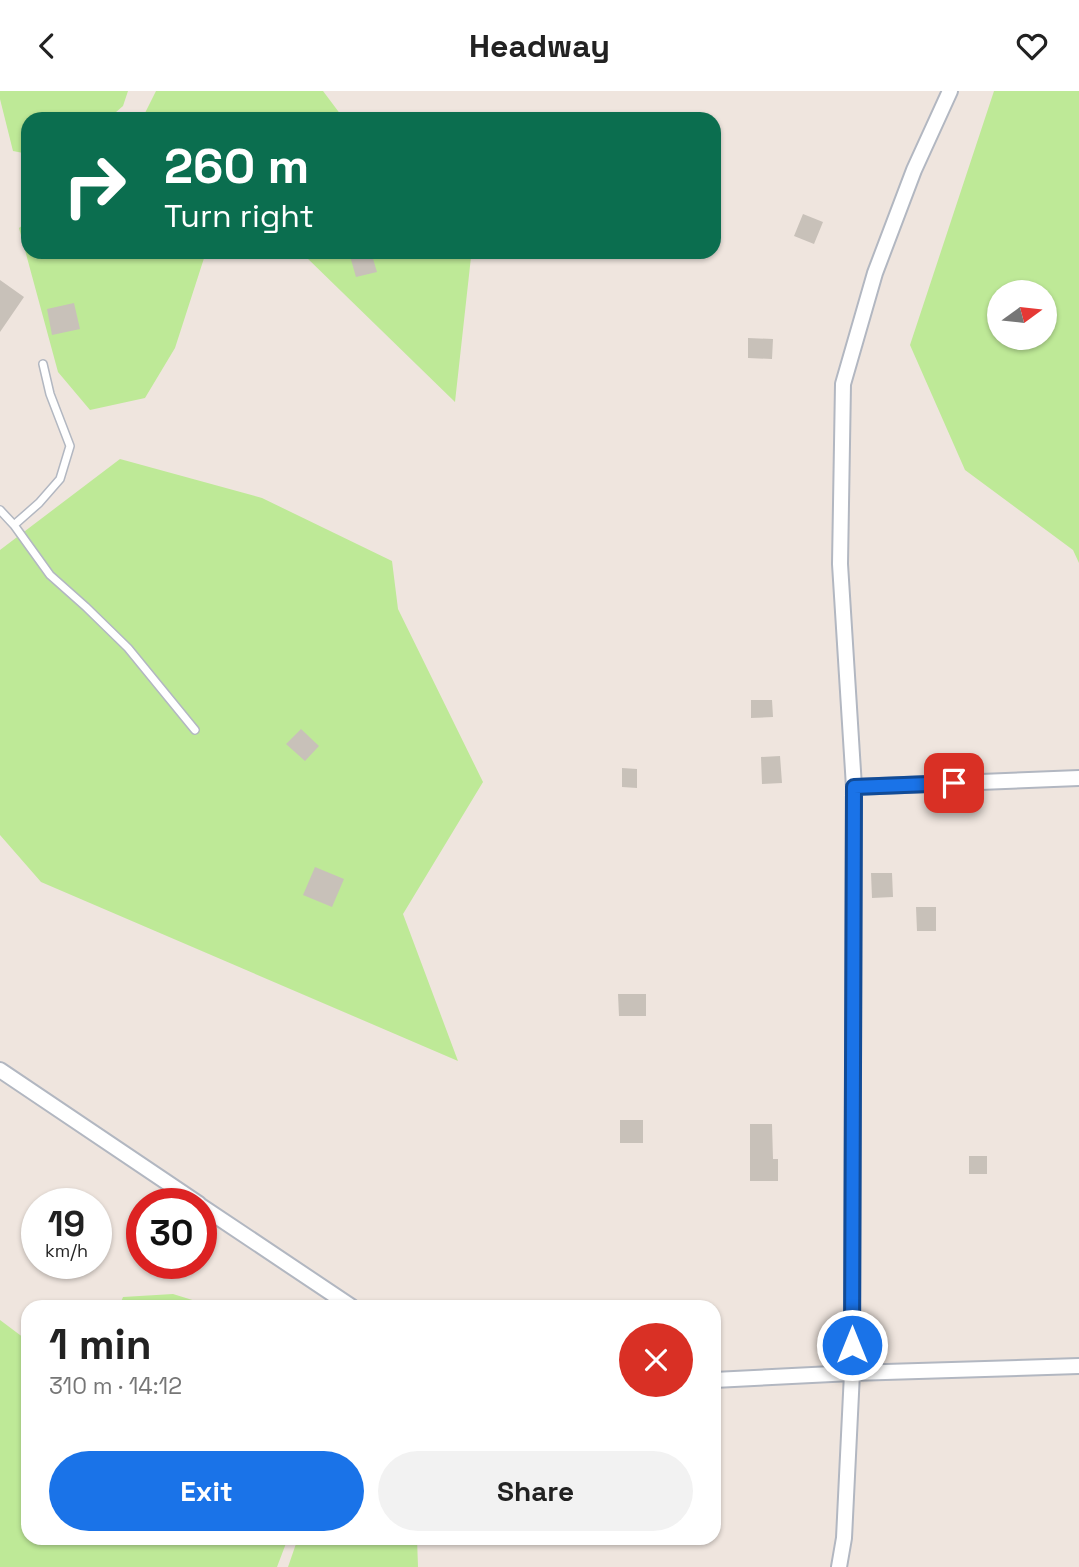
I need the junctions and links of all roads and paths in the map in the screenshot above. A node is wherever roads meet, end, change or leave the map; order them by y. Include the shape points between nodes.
1 (950, 91) edge
2 (43, 363) dead end
3 (0, 510) edge
4 (14, 525) junction
5 (195, 730) dead end
6 (1079, 778) edge
7 (854, 787) junction
8 (0, 1070) edge
9 (175, 1188) edge
10 (217, 1216) edge
11 (342, 1300) edge
12 (1079, 1366) edge
13 (852, 1373) junction
14 (721, 1380) edge
15 (839, 1567) edge

1 - 7 street via 875,273 843,384 840,564
2 - 4 lane via 70,446 60,479
3 - 4 lane
4 - 5 lane via 50,575 128,648
6 - 7 street
7 - 13 street
8 - 9 street
10 - 11 street
12 - 13 street
13 - 14 street
13 - 15 street

